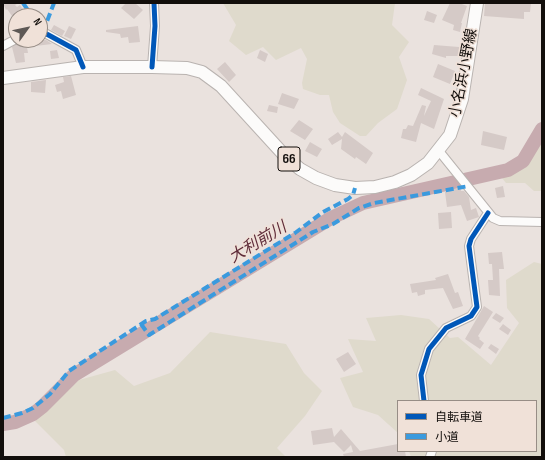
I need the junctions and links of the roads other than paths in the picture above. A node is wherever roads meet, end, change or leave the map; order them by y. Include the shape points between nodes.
1 (154, 3) edge
2 (477, 3) edge
3 (48, 35) edge
4 (83, 67) junction
5 (152, 67) junction
6 (3, 78) edge
7 (439, 151) junction
8 (488, 213) junction
9 (542, 222) edge
10 (424, 400) edge

1 - 5 street
2 - 7 main road, 小名浜小野線 / 66 via 462,98 450,135
3 - 4 street via 76,50
4 - 5 main road, 小名浜小野線 / 66
4 - 6 main road, 小名浜小野線 / 66
5 - 7 main road, 小名浜小野線 / 66 via 187,68 212,77 284,156 300,169 335,185 355,188 396,182 428,163
7 - 8 street
8 - 9 street via 500,221
8 - 10 street via 469,246 477,307 471,316 446,328 430,349 421,375

